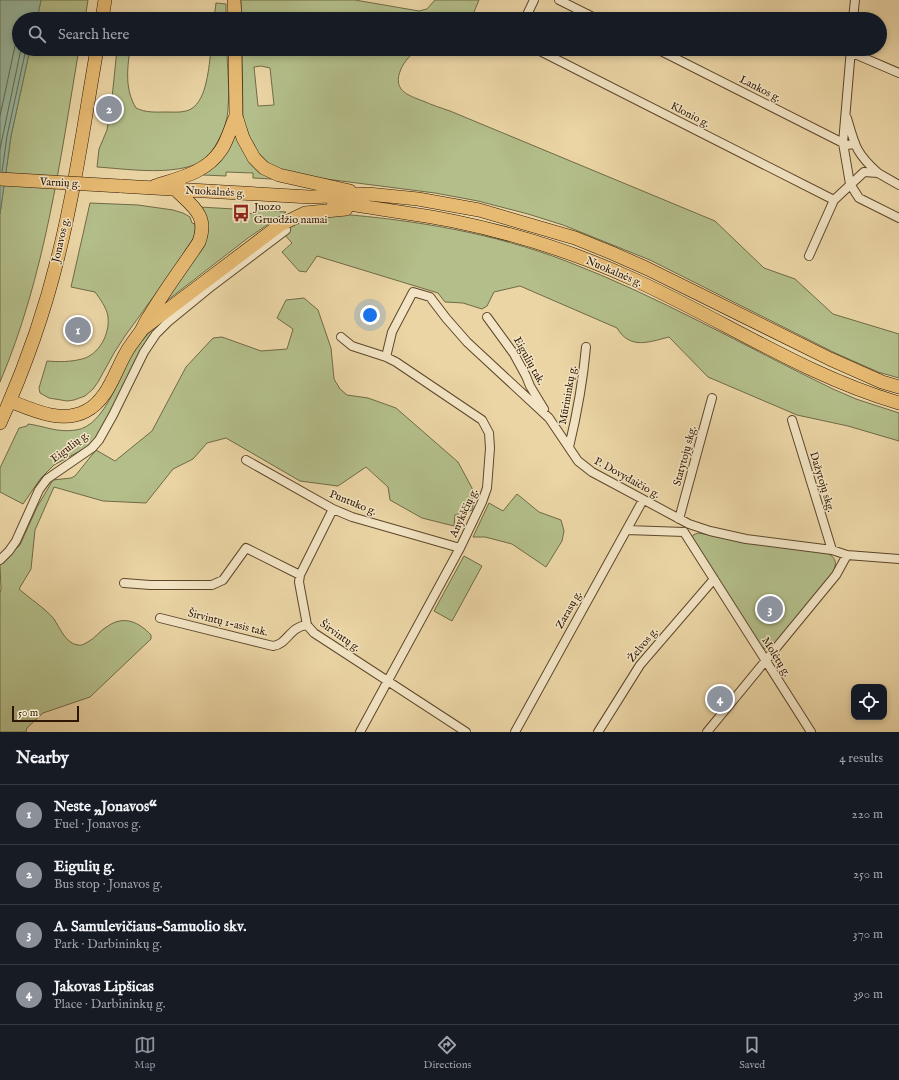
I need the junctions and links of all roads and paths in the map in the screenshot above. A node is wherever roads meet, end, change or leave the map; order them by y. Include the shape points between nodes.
1 (105, 0) edge
2 (234, 0) edge
3 (534, 0) edge
4 (559, 0) edge
5 (855, 0) edge
6 (103, 12) edge
7 (234, 12) edge
8 (528, 12) edge
9 (583, 12) edge
10 (854, 12) edge
11 (96, 56) edge
12 (235, 56) edge
13 (550, 56) edge
14 (670, 56) edge
15 (850, 56) edge
16 (863, 56) edge
17 (899, 73) edge
18 (845, 113) junction
19 (236, 116) junction
20 (843, 143) junction
21 (854, 144) junction
22 (878, 173) junction
23 (0, 179) edge
24 (850, 184) junction
25 (899, 185) edge
26 (120, 186) joint
27 (148, 188) junction
28 (174, 189) junction
29 (834, 200) junction
30 (367, 201) junction
31 (899, 218) edge
32 (286, 230) dead end
33 (253, 250) junction
34 (809, 256) dead end
35 (487, 317) dead end
36 (141, 331) junction
37 (341, 337) dead end
38 (586, 347) dead end
39 (386, 357) junction
40 (899, 387) edge
41 (712, 398) dead end
42 (10, 401) junction
43 (899, 403) edge
44 (549, 418) junction
45 (792, 420) dead end
46 (0, 423) edge
47 (569, 447) junction
48 (246, 460) dead end
49 (643, 500) junction
50 (334, 509) junction
51 (679, 519) junction
52 (689, 524) junction
53 (627, 530) junction
54 (684, 532) junction
55 (460, 548) junction
56 (832, 550) junction
57 (847, 555) junction
58 (899, 559) edge
59 (0, 560) edge
60 (300, 575) junction
61 (714, 579) junction
62 (124, 583) dead end
63 (160, 618) dead end
64 (307, 625) junction
65 (765, 661) junction
66 (388, 681) junction
67 (360, 732) edge
68 (466, 732) edge
69 (515, 732) edge
70 (598, 732) edge
71 (707, 732) edge
72 (811, 732) edge

1 - 6 main road
2 - 7 main road
3 - 8 street
4 - 9 street
5 - 10 street
11 - 42 main road, Jonavos g. via 58,257 33,341
12 - 19 main road
13 - 29 street, Klonio g.
14 - 20 street, Lankos g.
15 - 18 street
16 - 17 street
18 - 20 street
18 - 21 street
19 - 27 main road via 222,149 209,163 193,173
19 - 30 main road via 248,148 264,168 279,175
20 - 21 street, Lankos g.
20 - 24 street
21 - 22 street via 864,161
22 - 24 street via 864,172
22 - 25 street
23 - 26 main road, Varnių g., bridge
24 - 29 street
24 - 31 street via 860,198
26 - 27 main road, Nuokalnės g.
27 - 28 main road, Nuokalnės g.
28 - 30 main road, Nuokalnės g.
28 - 36 main road via 200,215 202,234
29 - 34 street
30 - 33 main road via 305,213 280,225
30 - 40 main road, Nuokalnės g. via 418,199 479,210 575,238 646,268 830,359
30 - 43 main road, Nuokalnės g. via 532,241 580,257 635,280 845,384
32 - 33 street, Eigulių g.
33 - 36 main road
33 - 59 street, Eigulių g. via 156,334 144,352 99,440 92,448 47,479 39,490 16,541
35 - 44 street, Eigulių tak. via 514,354
36 - 42 main road via 100,401 86,411 76,415 53,415
37 - 39 street, Anykščių g. via 352,346
38 - 47 street, Mūrininkų g. via 579,404
39 - 44 street, P. Dovydaičio g. via 392,332 413,292 430,297 467,342
39 - 55 street, Anykščių g. via 482,420 489,433 487,488
41 - 51 street, Statytojų skg.
42 - 46 main road, Jonavos g.
44 - 47 street, P. Dovydaičio g.
45 - 56 street, Dažytojų skg.
47 - 49 street, P. Dovydaičio g. via 584,467
48 - 50 street, Puntuko g.
49 - 51 street, P. Dovydaičio g.
49 - 53 street, Zarasų g.
50 - 55 street, Puntuko g. via 366,522
50 - 60 street
51 - 52 street, P. Dovydaičio g.
52 - 54 street
52 - 56 street, P. Dovydaičio g. via 746,539
53 - 54 street
53 - 69 street, Zarasų g.
54 - 61 street, Molėtų g.
55 - 66 street, Anykščių g.
56 - 57 street, P. Dovydaičio g.
57 - 58 street, P. Dovydaičio g.
57 - 65 street via 836,576
60 - 62 street via 246,548 224,580 212,585
60 - 64 street, Širvintų g.
61 - 65 street, Molėtų g.
61 - 70 street, Želvos g. via 640,664
63 - 64 street, Širvintų 1-asis tak. via 274,646 281,644 296,627
64 - 66 street, Širvintų g. via 314,633
65 - 71 street
65 - 72 street, Molėtų g.
66 - 67 street, Anykščių g.
66 - 68 street, Širvintų g.

